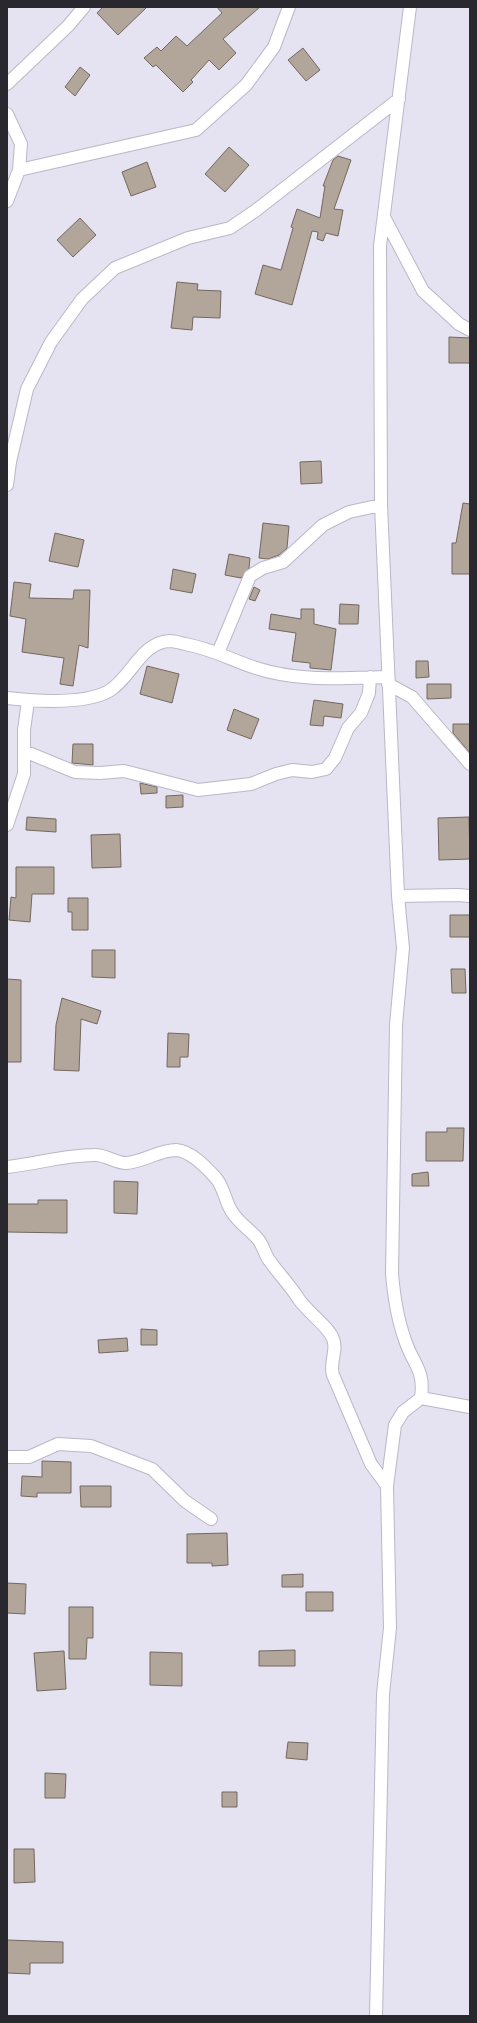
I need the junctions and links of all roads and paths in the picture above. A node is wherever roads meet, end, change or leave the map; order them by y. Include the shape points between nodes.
1 (84, 7) edge
2 (289, 7) edge
3 (410, 7) edge
4 (7, 80) edge
5 (398, 99) junction
6 (7, 114) edge
7 (19, 170) junction
8 (7, 201) edge
9 (384, 217) junction
10 (470, 330) edge
11 (7, 485) edge
12 (381, 505) junction
13 (218, 653) junction
14 (370, 677) junction
15 (388, 680) junction
16 (7, 698) edge
17 (28, 700) junction
18 (24, 752) junction
19 (470, 764) edge
20 (7, 825) edge
21 (398, 896) junction
22 (470, 896) edge
23 (7, 1167) edge
24 (421, 1398) junction
25 (470, 1407) edge
26 (7, 1457) edge
27 (387, 1486) junction
28 (211, 1519) dead end
29 (376, 2016) edge

1 - 4 street via 68,26
2 - 7 street via 274,47 246,85 196,130
3 - 5 street
5 - 9 street
5 - 11 street via 230,228 188,238 115,268 82,299 51,342 27,389
6 - 7 street via 20,144
7 - 8 street
9 - 10 street via 423,291 459,324
9 - 12 street via 380,246
12 - 13 street via 349,512 323,525 282,562 263,568 250,576
12 - 15 street
13 - 14 street via 257,669 305,678
13 - 17 street via 170,641 148,649 130,672 109,691 91,697 60,701
14 - 15 street
14 - 18 street via 369,692 361,713 348,728 335,758 326,769 312,772 292,770 251,784 198,790 124,771 75,772
15 - 19 street via 412,697
15 - 21 street
16 - 17 street
17 - 18 street
18 - 20 street via 24,774
21 - 22 street
21 - 24 street via 403,948 396,1025 392,1274 395,1308 423,1384
23 - 27 street via 95,1154 124,1163 135,1162 176,1150 191,1156 208,1169 218,1180 232,1212 258,1239 268,1259 307,1311 334,1339 331,1367 333,1375 371,1464
24 - 25 street
24 - 27 street via 404,1412 395,1425
26 - 28 street via 29,1457 58,1444 91,1446 152,1469 185,1501
27 - 29 street via 390,1628 383,1694

